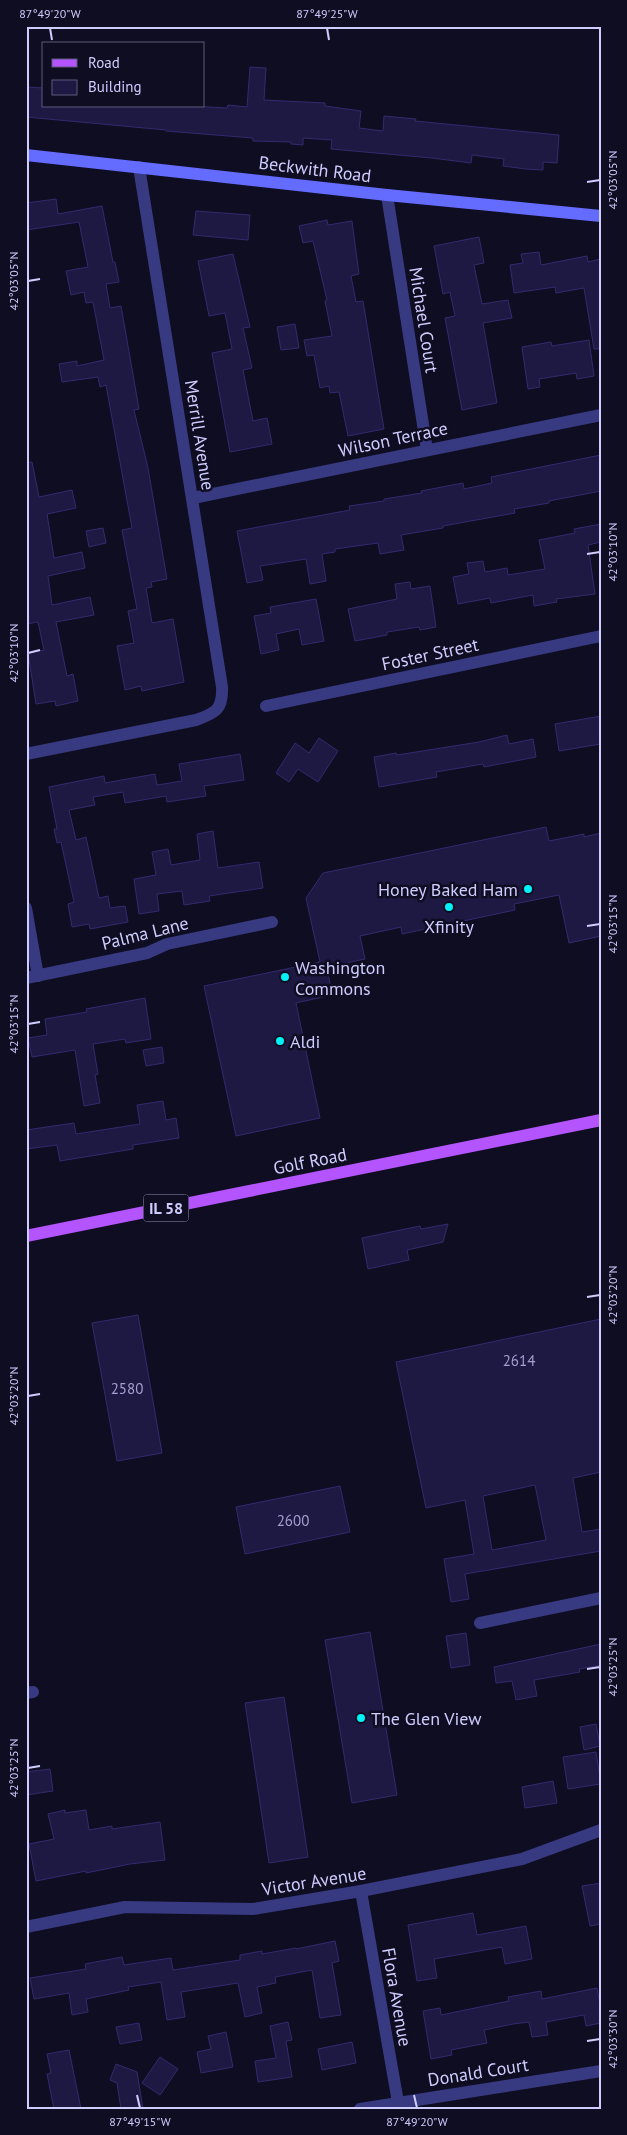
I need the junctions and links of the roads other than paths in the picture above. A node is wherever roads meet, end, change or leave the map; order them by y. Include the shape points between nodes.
1 (26, 154) edge
2 (139, 167) junction
3 (387, 195) junction
4 (601, 216) edge
5 (601, 415) edge
6 (427, 450) junction
7 (192, 498) junction
8 (601, 636) edge
9 (266, 706) dead end
10 (26, 754) edge
11 (26, 908) edge
12 (272, 922) dead end
13 (32, 977) edge
14 (601, 1120) edge
15 (26, 1236) edge
16 (601, 1598) edge
17 (480, 1623) dead end
18 (601, 1830) edge
19 (361, 1891) junction
20 (26, 1927) edge
21 (601, 2071) edge
22 (398, 2105) edge
23 (360, 2109) edge

1 - 2 street, Beckwith Road
2 - 3 street, Beckwith Road
2 - 7 street, Merrill Avenue
3 - 4 street, Beckwith Road
3 - 6 street, Michael Court
5 - 6 street, Wilson Terrace
6 - 7 street, Wilson Terrace
7 - 10 street, Merrill Avenue via 222,687 218,708 211,715 196,720
8 - 9 street, Foster Street
11 - 13 street
12 - 13 street, Palma Lane
14 - 15 main road, Golf Road / IL 58
16 - 17 street
18 - 19 street, Victor Avenue via 522,1859
19 - 20 street, Victor Avenue via 253,1909 125,1907
19 - 22 street, Flora Avenue
21 - 22 street, Donald Court
22 - 23 street, Donald Court

